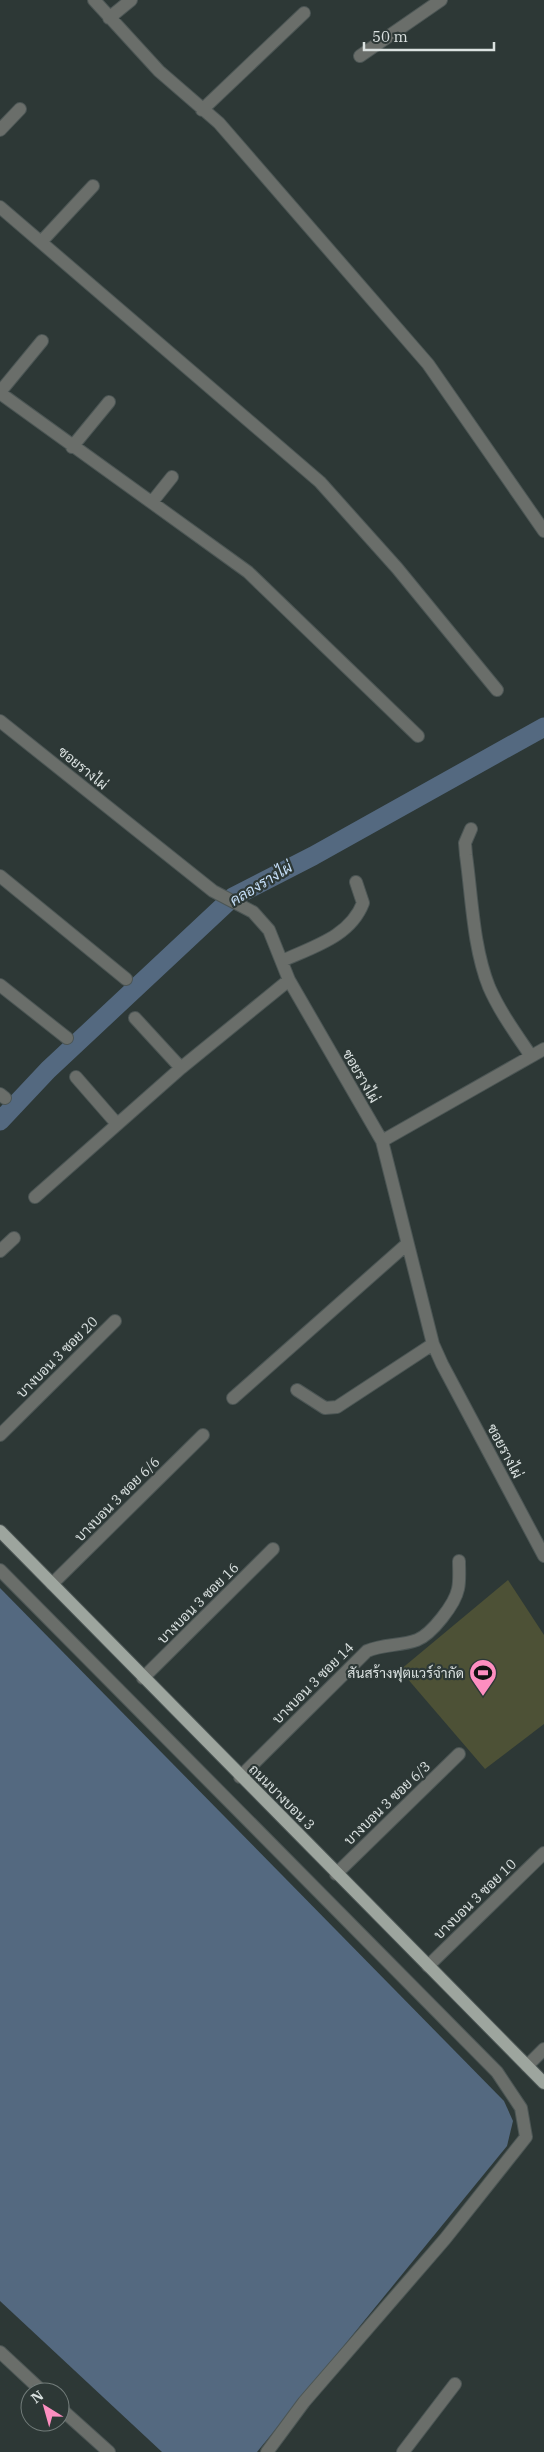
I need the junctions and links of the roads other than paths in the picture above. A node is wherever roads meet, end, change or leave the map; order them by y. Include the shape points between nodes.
1 (94, 0) edge
2 (131, 0) edge
3 (441, 0) edge
4 (304, 13) dead end
5 (109, 18) junction
6 (360, 56) dead end
7 (20, 109) dead end
8 (202, 110) junction
9 (0, 130) edge
10 (93, 186) dead end
11 (0, 206) edge
12 (41, 242) junction
13 (42, 341) dead end
14 (0, 393) edge
15 (109, 402) dead end
16 (72, 448) junction
17 (172, 477) dead end
18 (152, 502) junction
19 (544, 531) edge
20 (497, 690) dead end
21 (0, 722) edge
22 (418, 736) dead end
23 (472, 829) dead end
24 (0, 876) edge
25 (356, 882) dead end
26 (282, 962) junction
27 (126, 979) dead end
28 (289, 980) junction
29 (0, 985) edge
30 (136, 1018) dead end
31 (66, 1038) dead end
32 (544, 1049) edge
33 (531, 1056) junction
34 (181, 1068) junction
35 (76, 1077) dead end
36 (117, 1124) junction
37 (382, 1141) junction
38 (35, 1197) dead end
39 (14, 1238) dead end
40 (407, 1244) junction
41 (0, 1251) edge
42 (115, 1321) dead end
43 (433, 1344) junction
44 (297, 1390) dead end
45 (233, 1398) dead end
46 (0, 1435) edge
47 (203, 1435) dead end
48 (0, 1531) edge
49 (273, 1549) dead end
50 (544, 1556) edge
51 (458, 1561) dead end
52 (0, 1570) edge
53 (52, 1584) junction
54 (143, 1678) junction
55 (459, 1754) dead end
56 (240, 1777) junction
57 (544, 1852) edge
58 (336, 1874) junction
59 (428, 1966) junction
60 (544, 2049) edge
61 (527, 2066) junction
62 (544, 2083) edge
63 (0, 2352) edge
64 (32, 2382) edge
65 (455, 2384) dead end
66 (70, 2417) edge
67 (109, 2452) edge
68 (267, 2452) edge
69 (403, 2452) edge

1 - 5 street
2 - 5 street
3 - 6 street
4 - 8 street
5 - 8 street via 159,71
7 - 9 street
8 - 19 street via 219,123 428,364
10 - 12 street
11 - 12 street
12 - 20 street via 320,482
13 - 14 street
14 - 16 street
15 - 16 street
16 - 18 street
17 - 18 street
18 - 22 street via 248,572
21 - 26 street, ซอยรางไผ่ via 213,891 253,912 269,930
23 - 33 street via 465,843 481,961 498,1004
24 - 27 street
25 - 26 street via 363,903 352,923 337,935
26 - 28 street, ซอยรางไผ่
28 - 34 street
28 - 37 street, ซอยรางไผ่
29 - 31 street
30 - 34 street
32 - 33 street
33 - 37 street
34 - 36 street
35 - 36 street
36 - 38 street
37 - 40 street, ซอยรางไผ่
39 - 41 street
40 - 43 street, ซอยรางไผ่
40 - 45 street
42 - 46 street, บางบอน 3 ซอย 20
43 - 44 street via 337,1407 325,1408
43 - 50 street, ซอยรางไผ่
47 - 53 street, บางบอน 3 ซอย 6/6
48 - 53 main road, ถนนบางบอน 3
49 - 54 street, บางบอน 3 ซอย 16
51 - 56 street, บางบอน 3 ซอย 14 via 458,1589 444,1616 428,1632 418,1640 378,1646 367,1651
52 - 68 street via 497,2072 521,2108 526,2137 445,2239 304,2402
53 - 54 main road, ถนนบางบอน 3
54 - 56 main road, ถนนบางบอน 3
55 - 58 street, บางบอน 3 ซอย 6/3
56 - 58 main road, ถนนบางบอน 3
57 - 59 street, บางบอน 3 ซอย 10
58 - 59 main road, ถนนบางบอน 3
59 - 61 main road, ถนนบางบอน 3
60 - 61 street
61 - 62 main road, ถนนบางบอน 3
63 - 64 street
65 - 69 street
66 - 67 street

